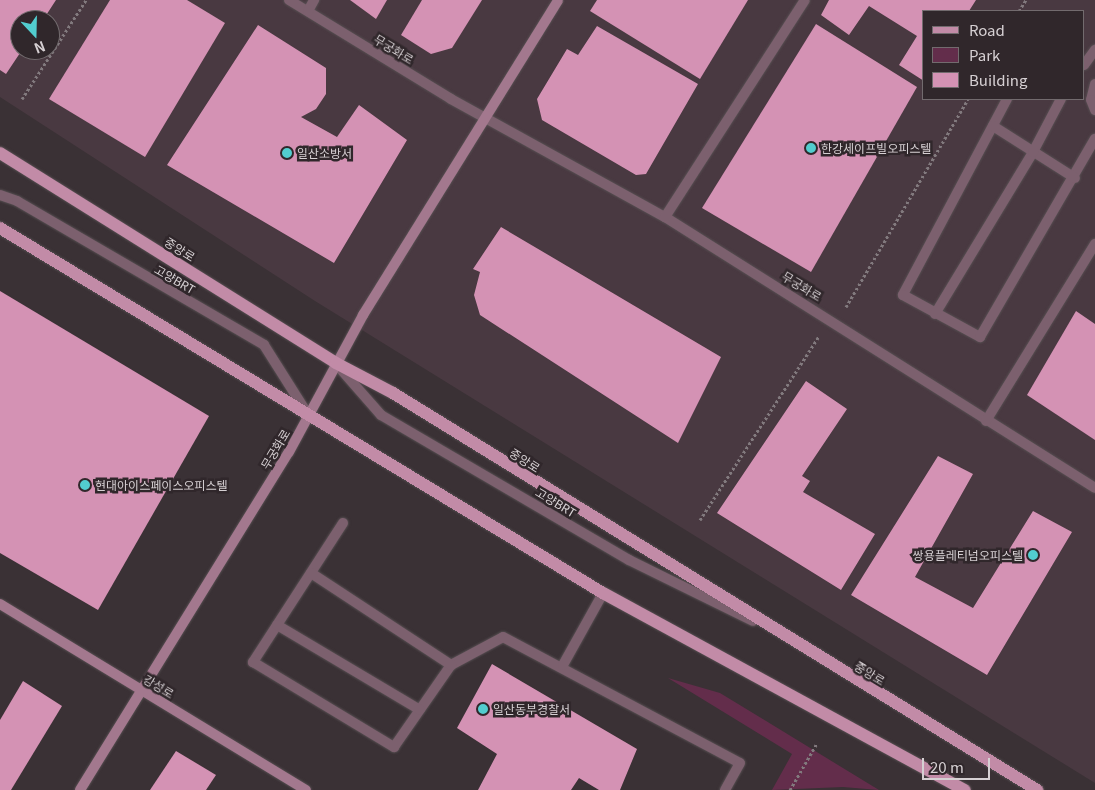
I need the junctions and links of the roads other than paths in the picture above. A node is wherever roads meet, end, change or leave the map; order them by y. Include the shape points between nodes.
1 (289, 0) edge
2 (314, 0) edge
3 (558, 0) edge
4 (805, 0) edge
5 (308, 11) junction
6 (1095, 50) edge
7 (1085, 64) edge
8 (1095, 84) edge
9 (1006, 100) edge
10 (1060, 100) edge
11 (1095, 110) edge
12 (487, 119) junction
13 (993, 126) junction
14 (1095, 139) edge
15 (1034, 152) junction
16 (0, 153) edge
17 (1075, 178) junction
18 (0, 194) edge
19 (666, 217) junction
20 (0, 228) edge
21 (1095, 244) edge
22 (935, 314) junction
23 (336, 363) junction
24 (309, 416) junction
25 (986, 420) junction
26 (1095, 488) edge
27 (343, 523) dead end
28 (311, 573) junction
29 (602, 593) junction
30 (0, 604) edge
31 (277, 625) junction
32 (783, 636) junction
33 (452, 664) junction
34 (563, 665) junction
35 (140, 689) junction
36 (420, 710) junction
37 (80, 790) edge
38 (306, 790) edge
39 (725, 790) edge
40 (965, 790) edge
41 (1036, 790) edge

1 - 5 street, 무궁화로
2 - 5 street
3 - 12 main road, 무궁화로
4 - 19 street
5 - 12 street, 무궁화로
6 - 7 street
8 - 11 street via 1091,100
9 - 13 street
10 - 15 street
12 - 19 street, 무궁화로
12 - 23 main road, 무궁화로
13 - 15 street
13 - 22 street via 903,295
14 - 17 street
15 - 17 street
15 - 22 street
16 - 23 main road, 중앙로
17 - 22 street via 980,337
18 - 24 street, 고양BRT via 264,345
19 - 25 street, 무궁화로 via 834,320
20 - 24 main road
21 - 25 street
23 - 24 main road, 무궁화로
23 - 32 main road, 중앙로 via 392,393
23 - 32 street, 고양BRT via 381,415 629,560
24 - 29 main road
24 - 35 main road, 무궁화로
25 - 26 street, 무궁화로
27 - 28 street
28 - 31 street
28 - 33 street
29 - 34 street
29 - 40 main road
30 - 35 main road, 강성로
31 - 36 street
31 - 36 street via 253,662 394,747
32 - 41 main road, 중앙로
33 - 34 street via 503,637
33 - 36 street
34 - 39 street via 740,763
35 - 37 main road, 무궁화로
35 - 38 main road, 강성로

